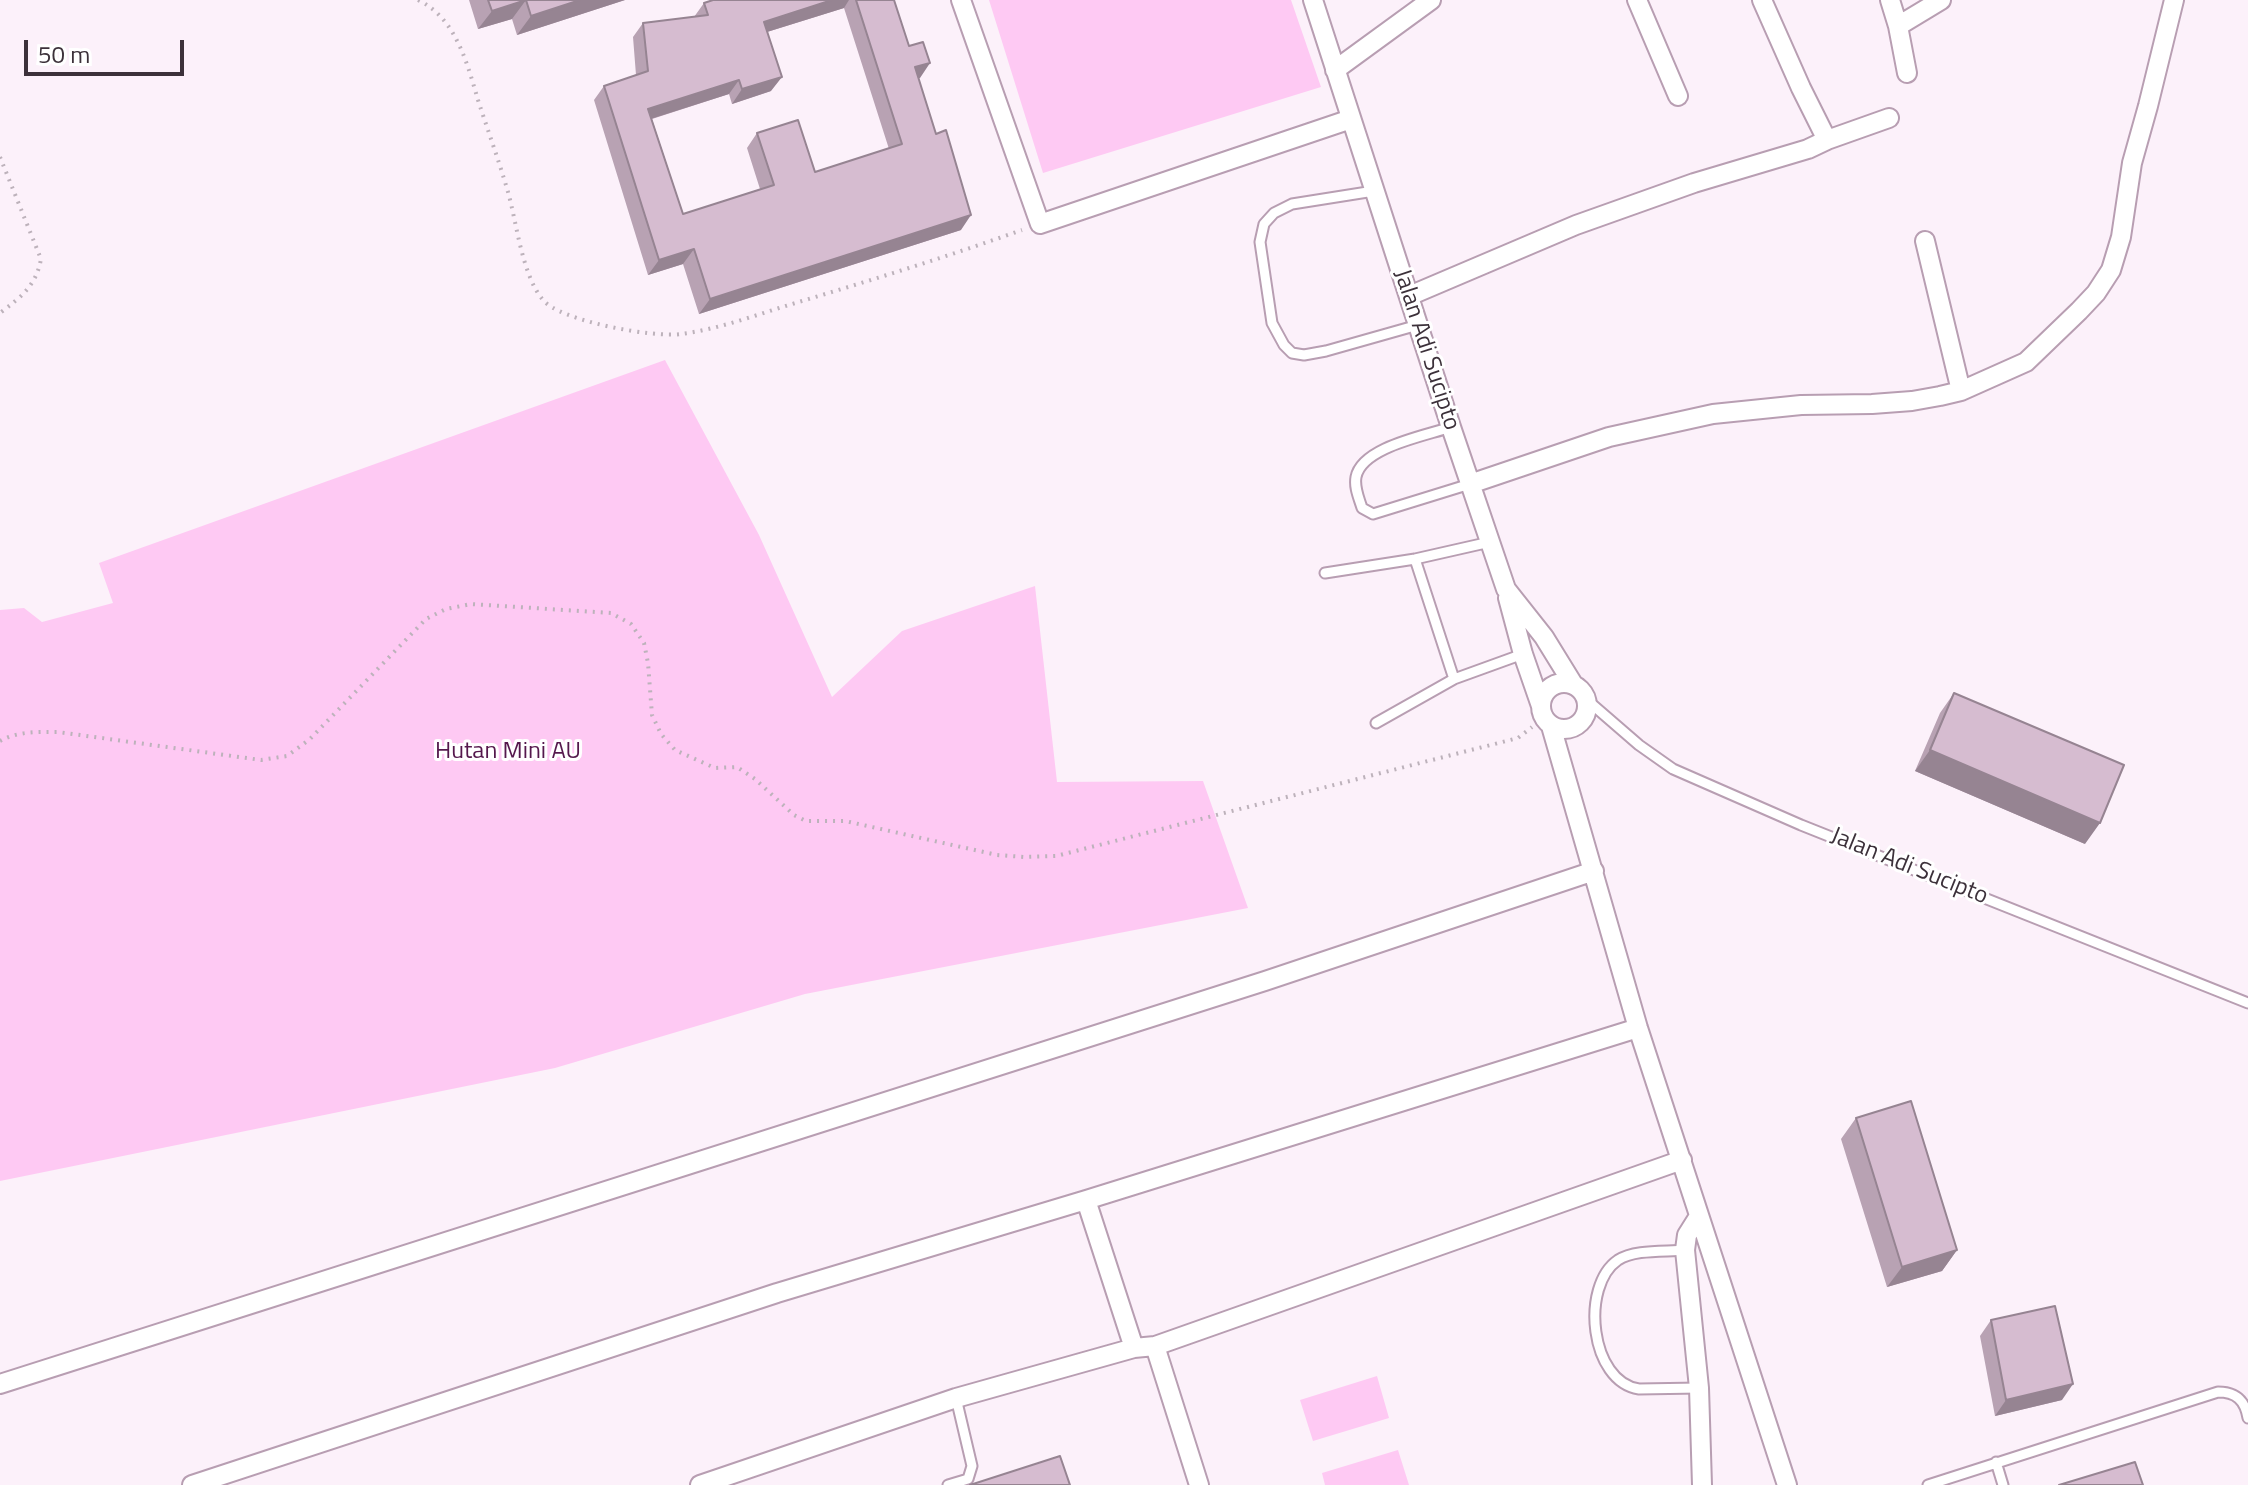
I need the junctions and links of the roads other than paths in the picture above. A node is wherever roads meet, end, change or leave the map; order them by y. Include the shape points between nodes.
1 (961, 0) edge
2 (1313, 0) edge
3 (1431, 0) edge
4 (1637, 0) edge
5 (1762, 0) edge
6 (1890, 0) edge
7 (1941, 0) edge
8 (2174, 0) edge
9 (1898, 26) junction
10 (1335, 70) junction
11 (1907, 73) dead end
12 (1678, 96) dead end
13 (1889, 118) dead end
14 (1351, 119) junction
15 (1827, 140) junction
16 (1374, 191) junction
17 (1925, 241) dead end
18 (1409, 296) junction
19 (1418, 325) junction
20 (1961, 391) junction
21 (1451, 427) junction
22 (1470, 484) junction
23 (1490, 542) junction
24 (1415, 559) junction
25 (1325, 573) dead end
26 (1506, 589) junction
27 (1523, 654) junction
28 (1454, 679) junction
29 (1573, 684) junction
30 (1587, 700) junction
31 (1545, 716) junction
32 (1376, 723) dead end
33 (1594, 871) junction
34 (2248, 1003) edge
35 (1638, 1028) junction
36 (1682, 1160) junction
37 (1086, 1200) junction
38 (1699, 1216) junction
39 (1685, 1250) junction
40 (1155, 1346) junction
41 (1134, 1348) junction
42 (0, 1384) edge
43 (1699, 1388) junction
44 (956, 1398) junction
45 (2248, 1410) edge
46 (1996, 1462) junction
47 (192, 1485) edge
48 (700, 1485) edge
49 (948, 1485) edge
50 (1199, 1485) edge
51 (1702, 1485) edge
52 (1787, 1485) edge
53 (1928, 1485) edge
54 (2003, 1485) edge

1 - 14 street via 1040,224
2 - 10 street, Jalan Adi Sucipto
3 - 10 street
4 - 12 street
5 - 15 street
6 - 9 street
7 - 9 street
8 - 20 street via 2111,270 2096,293 2026,362
9 - 11 street
10 - 14 street, Jalan Adi Sucipto
13 - 15 street
14 - 16 street, Jalan Adi Sucipto
15 - 18 street via 1576,225
16 - 18 street, Jalan Adi Sucipto
16 - 19 lane via 1292,204 1264,224 1260,242 1272,323 1284,345 1304,355
17 - 20 street
18 - 19 street, Jalan Adi Sucipto
19 - 21 street, Jalan Adi Sucipto
20 - 22 street via 1912,401 1713,414 1609,437
21 - 22 street, Jalan Adi Sucipto
21 - 22 lane via 1366,459 1355,488 1362,508 1373,514
22 - 23 street, Jalan Adi Sucipto
23 - 24 lane
23 - 26 street, Jalan Adi Sucipto
24 - 25 lane
24 - 28 lane
26 - 27 street
26 - 29 street, Jalan Adi Sucipto
27 - 28 lane
27 - 31 street
28 - 32 lane
29 - 30 street
29 - 31 street via 1558,683 1546,692
30 - 31 street via 1581,723 1567,730
30 - 34 lane, Jalan Adi Sucipto via 1673,769
31 - 33 street
33 - 35 street
33 - 42 street
35 - 36 street
35 - 37 street
36 - 38 street
36 - 40 street
37 - 41 street
37 - 47 street via 777,1293
38 - 39 street
38 - 52 street
39 - 43 street
39 - 43 lane via 1621,1258 1606,1270 1595,1327 1600,1352 1621,1383 1639,1389
40 - 41 street
40 - 50 street
41 - 44 street
43 - 51 street
44 - 48 street
44 - 49 lane via 972,1466 968,1479
45 - 46 lane via 2240,1398 2218,1392
46 - 53 lane
46 - 54 lane

